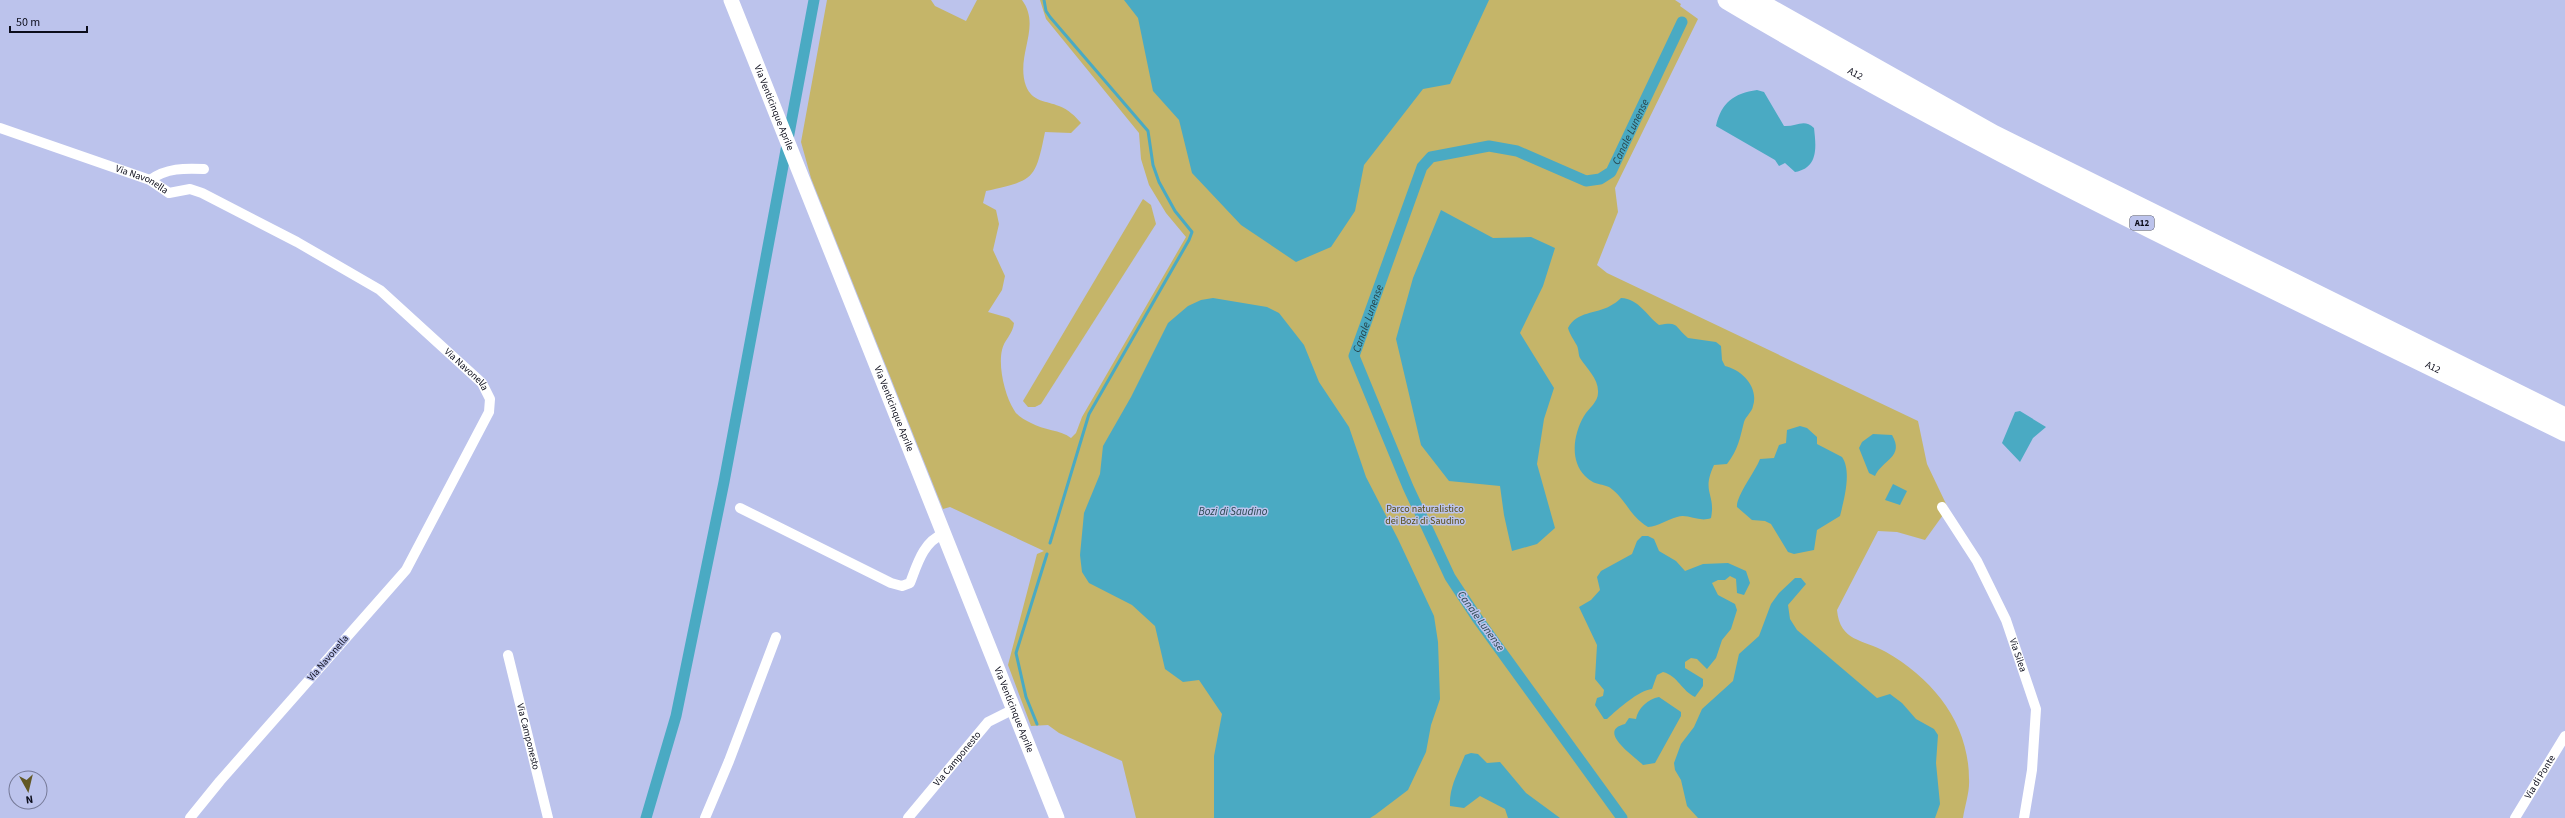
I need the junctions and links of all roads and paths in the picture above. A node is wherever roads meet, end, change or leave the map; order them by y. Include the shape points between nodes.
1 (731, 0) edge
2 (1727, 0) edge
3 (1755, 0) edge
4 (0, 128) edge
5 (204, 169) dead end
6 (154, 183) junction
7 (2565, 417) edge
8 (2565, 432) edge
9 (1942, 507) dead end
10 (740, 508) dead end
11 (943, 534) junction
12 (776, 637) dead end
13 (508, 655) dead end
14 (1014, 709) junction
15 (2565, 736) edge
16 (190, 818) edge
17 (548, 818) edge
18 (705, 818) edge
19 (908, 818) edge
20 (1058, 818) edge
21 (2024, 818) edge
22 (2515, 818) edge

1 - 11 main road, Via Venticinque Aprile
2 - 8 highway, A12 / A12 via 1822,57 1983,145
3 - 7 highway, A12 / A12 via 1993,134
4 - 6 street, Via Navonella
5 - 6 street via 158,174
6 - 16 street, Via Navonella via 169,193 190,189 217,199 380,290 482,384 488,393 490,405 486,418 406,570
9 - 21 street, Via Silea via 1977,561 2006,620 2036,709 2032,770
10 - 11 street via 891,583 902,586 910,583 923,550 934,537
11 - 14 main road, Via Venticinque Aprile
12 - 18 street
13 - 17 street, Via Camponesto
14 - 19 street, Via Camponesto via 988,722
14 - 20 main road, Via Venticinque Aprile
15 - 22 street, Via di Ponte

